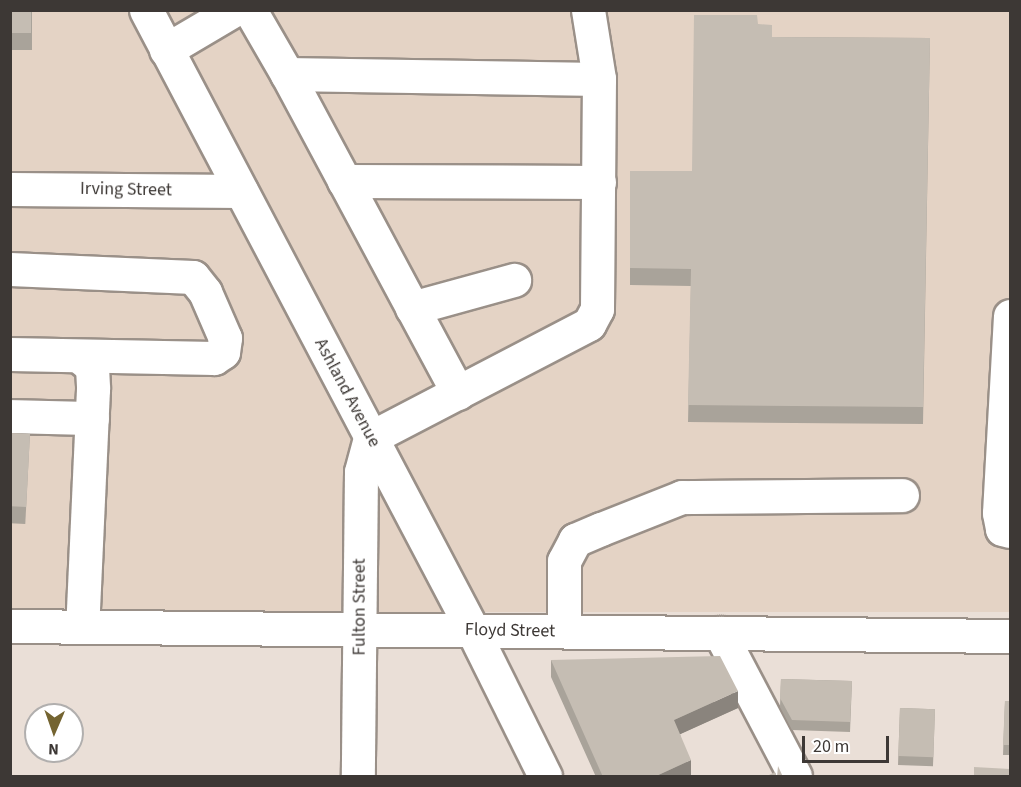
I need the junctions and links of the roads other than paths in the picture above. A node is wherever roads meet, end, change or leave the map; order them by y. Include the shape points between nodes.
1 (146, 10) edge
2 (234, 10) edge
3 (250, 10) edge
4 (588, 10) edge
5 (166, 50) junction
6 (287, 74) junction
7 (599, 79) junction
8 (344, 181) junction
9 (598, 182) junction
10 (10, 189) edge
11 (241, 191) junction
12 (10, 269) edge
13 (514, 280) dead end
14 (412, 308) junction
15 (1011, 316) edge
16 (10, 354) edge
17 (79, 356) junction
18 (458, 393) junction
19 (10, 416) edge
20 (92, 418) junction
21 (370, 438) junction
22 (902, 495) dead end
23 (1011, 531) edge
24 (10, 626) edge
25 (82, 627) junction
26 (360, 630) junction
27 (473, 631) junction
28 (564, 632) junction
29 (720, 633) junction
30 (1011, 636) edge
31 (358, 777) edge
32 (545, 777) edge
33 (795, 777) edge

1 - 5 street, Ashland Avenue
2 - 5 street
3 - 6 street
4 - 7 street
5 - 11 street, Ashland Avenue
6 - 7 street
6 - 8 street
7 - 9 street
8 - 9 street
8 - 14 street
9 - 18 street via 597,309 589,324
10 - 11 street, Irving Street
11 - 21 street, Ashland Avenue
12 - 17 street via 193,277 205,292 225,338 223,352 214,358
13 - 14 street
14 - 18 street
15 - 23 street via 999,513 1002,529
16 - 17 street
17 - 20 street via 92,367
18 - 21 street
19 - 20 street
20 - 25 street
21 - 26 street, Fulton Street via 361,472
21 - 27 street, Ashland Avenue
22 - 28 street via 682,497 600,529 575,540 564,561
24 - 25 street, Floyd Street
25 - 26 street, Floyd Street
26 - 27 street, Floyd Street
26 - 31 street, Fulton Street
27 - 28 street, Floyd Street
27 - 32 street, Ashland Avenue
28 - 29 street, Floyd Street
29 - 30 street, Floyd Street
29 - 33 street

